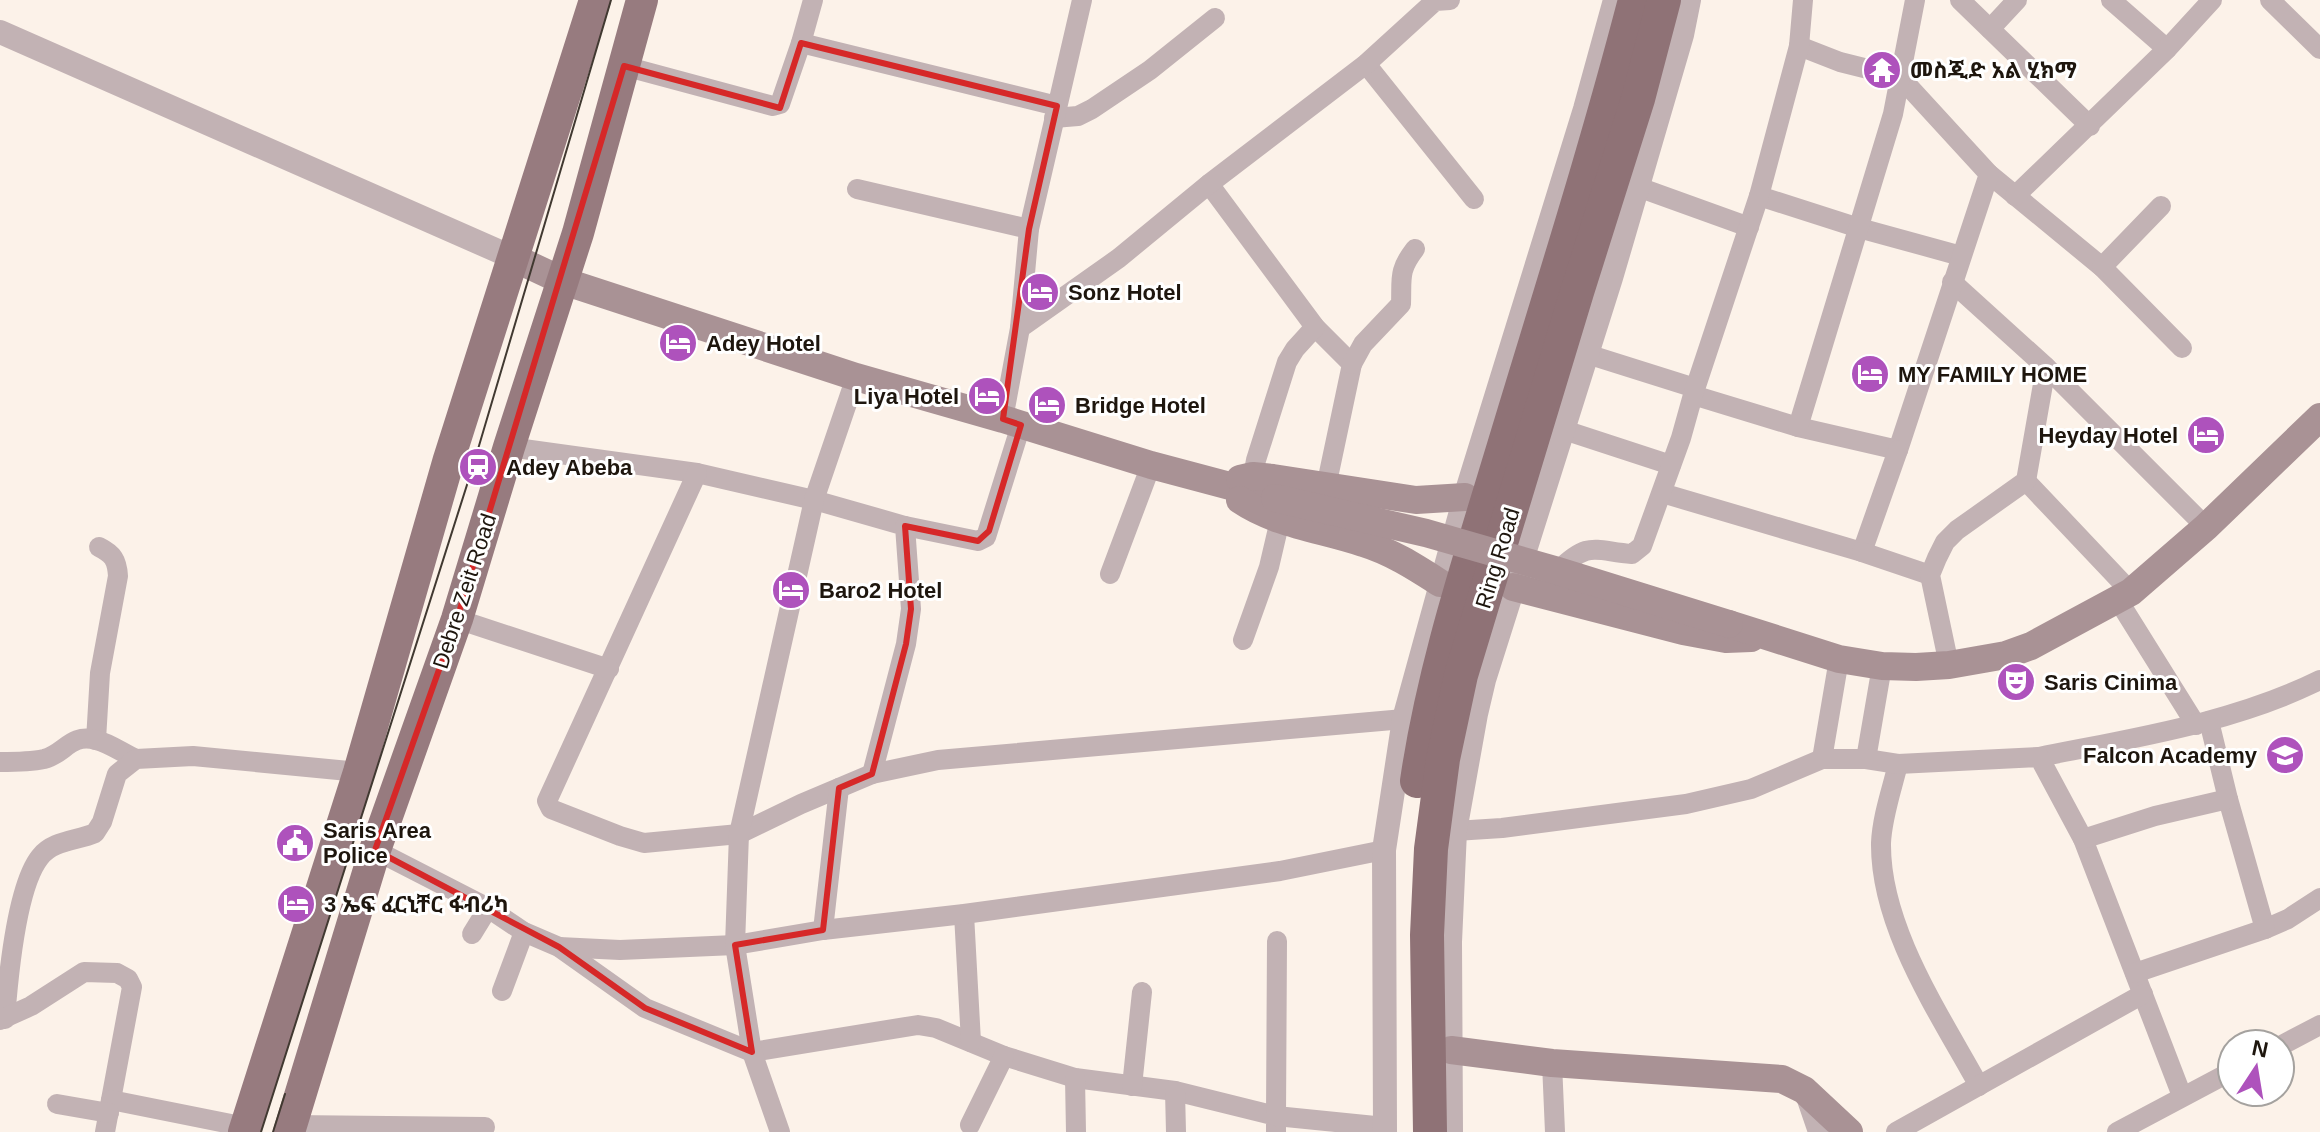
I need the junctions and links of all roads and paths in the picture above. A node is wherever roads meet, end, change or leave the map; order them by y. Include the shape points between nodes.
1 (595, 0) edge
2 (642, 0) edge
3 (813, 0) edge
4 (1082, 0) edge
5 (1435, 0) edge
6 (1450, 0) edge
7 (1615, 0) edge
8 (1635, 0) edge
9 (1664, 0) edge
10 (1689, 0) edge
11 (1803, 0) edge
12 (1915, 0) edge
13 (1960, 0) edge
14 (2017, 0) edge
15 (2111, 0) edge
16 (2212, 0) edge
17 (2270, 0) edge
18 (1215, 18) dead end
19 (1990, 29) junction
20 (0, 32) edge
21 (801, 43) junction
22 (2318, 44) edge
23 (1799, 46) junction
24 (2167, 49) junction
25 (1366, 64) junction
26 (624, 66) junction
27 (1900, 77) junction
28 (1055, 112) junction
29 (2090, 126) junction
30 (1989, 174) junction
31 (1209, 184) junction
32 (1638, 187) junction
33 (857, 189) dead end
34 (1759, 196) junction
35 (2015, 196) junction
36 (1474, 199) dead end
37 (2161, 206) dead end
38 (528, 215) junction
39 (1749, 227) junction
40 (1859, 228) junction
41 (1029, 229) junction
42 (578, 233) junction
43 (1415, 249) dead end
44 (1961, 256) junction
45 (514, 258) junction
46 (2102, 267) junction
47 (563, 281) junction
48 (1952, 282) junction
49 (1315, 327) junction
50 (1020, 328) junction
51 (2182, 348) dead end
52 (1587, 354) junction
53 (1352, 364) junction
54 (2046, 367) junction
55 (856, 377) junction
56 (1694, 392) junction
57 (2320, 417) edge
58 (1012, 422) junction
59 (1798, 427) junction
60 (1564, 430) junction
61 (509, 447) junction
62 (1898, 450) junction
63 (1151, 465) junction
64 (1671, 465) junction
65 (697, 473) junction
66 (1253, 476) junction
67 (2026, 481) junction
68 (1221, 485) junction
69 (1326, 487) junction
70 (1662, 493) junction
71 (1465, 497) junction
72 (814, 500) junction
73 (1277, 509) junction
74 (905, 526) junction
75 (2206, 527) junction
76 (99, 547) dead end
77 (1862, 552) junction
78 (1558, 571) junction
79 (1110, 574) dead end
80 (1930, 575) junction
81 (1440, 583) junction
82 (1513, 587) junction
83 (2124, 596) junction
84 (457, 619) junction
85 (1768, 636) junction
86 (1243, 640) dead end
87 (1839, 659) junction
88 (1949, 665) junction
89 (1882, 666) junction
90 (609, 669) junction
91 (2320, 680) edge
92 (1404, 719) junction
93 (2203, 723) junction
94 (96, 740) junction
95 (2039, 757) junction
96 (136, 759) junction
97 (1822, 759) junction
98 (1866, 759) junction
99 (0, 762) edge
100 (1898, 764) junction
101 (359, 772) junction
102 (872, 774) junction
103 (839, 788) junction
104 (2228, 799) junction
105 (1455, 831) junction
106 (739, 834) junction
107 (2083, 839) junction
108 (375, 850) junction
109 (1384, 850) junction
110 (2320, 898) edge
111 (488, 908) junction
112 (964, 914) junction
113 (2265, 929) junction
114 (823, 930) junction
115 (524, 932) junction
116 (472, 934) dead end
117 (1277, 941) dead end
118 (735, 945) junction
119 (559, 947) junction
120 (2135, 973) junction
121 (502, 991) dead end
122 (1142, 992) dead end
123 (2143, 994) junction
124 (3, 1020) edge
125 (2320, 1025) edge
126 (2296, 1038) edge
127 (971, 1042) junction
128 (1451, 1050) junction
129 (752, 1052) junction
130 (1004, 1056) junction
131 (1552, 1063) junction
132 (1075, 1078) junction
133 (2216, 1079) edge
134 (1132, 1086) junction
135 (1979, 1086) junction
136 (1804, 1090) junction
137 (1175, 1091) junction
138 (2182, 1096) junction
139 (57, 1104) dead end
140 (108, 1115) edge
141 (1276, 1124) edge
142 (485, 1127) dead end
143 (290, 1128) edge
144 (245, 1130) edge
145 (967, 1130) edge
146 (1392, 1130) edge
147 (780, 1132) edge
148 (1076, 1132) edge
149 (1176, 1132) edge
150 (1430, 1132) edge
151 (1451, 1132) edge
152 (1555, 1132) edge
153 (1818, 1132) edge
154 (1849, 1132) edge
155 (1896, 1132) edge
156 (2117, 1132) edge

1 - 38 main road
2 - 26 main road, Debre Zeit Road
3 - 21 street
4 - 28 street
5 - 6 street
5 - 25 street
7 - 71 street
8 - 146 highway, Ring Road via 1453,616 1424,734 1409,858
9 - 150 highway, Ring Road via 1461,675 1443,759 1428,920
10 - 32 street, Ring Road
11 - 23 street
12 - 27 street
13 - 19 street
14 - 19 street
15 - 24 street
16 - 24 street
17 - 22 street
18 - 28 street via 1092,109 1078,116
19 - 29 street
20 - 45 street
21 - 26 street via 784,96 773,106
21 - 28 street
23 - 27 street
23 - 34 street
24 - 29 street
25 - 31 street
25 - 36 street
26 - 42 main road, Debre Zeit Road
27 - 30 street
27 - 40 street
28 - 41 street
29 - 35 street
30 - 35 street
30 - 44 street
31 - 49 street
31 - 50 street via 1119,258
32 - 39 street
32 - 52 street, Ring Road
33 - 41 street
34 - 39 street
34 - 40 street
35 - 46 street
37 - 46 street
38 - 42 main road
38 - 45 main road
39 - 56 street
40 - 44 street
40 - 59 street
41 - 50 street
42 - 47 main road, Debre Zeit Road
43 - 53 street via 1405,262 1401,304 1363,344
44 - 48 street
45 - 47 main road
45 - 101 main road via 449,459
46 - 51 street
47 - 55 main road
47 - 61 main road, Debre Zeit Road
48 - 54 street
48 - 62 street
49 - 53 street
49 - 66 street via 1287,362
50 - 58 street
52 - 56 street
52 - 60 street, Ring Road
53 - 69 street
54 - 67 street
54 - 75 street
55 - 58 main road
55 - 72 street
56 - 59 street
56 - 64 street
57 - 75 main road
58 - 63 main road
58 - 74 street via 986,537 978,541
59 - 62 street
60 - 64 street
60 - 82 street, Ring Road
61 - 65 street
61 - 84 main road, Debre Zeit Road
62 - 77 street
63 - 68 main road
63 - 79 street
64 - 70 street
65 - 72 street
65 - 90 street
66 - 68 main road
66 - 69 main road
67 - 80 street via 1957,530 1945,542
67 - 83 street
68 - 73 main road
69 - 71 main road via 1416,500
70 - 77 street
70 - 78 street via 1642,546 1632,554 1589,548
71 - 81 street
72 - 74 street
72 - 106 street
73 - 78 main road, bridge via 1426,533
73 - 81 main road via 1397,556
73 - 86 street via 1269,567
74 - 102 street via 911,609
75 - 83 main road
76 - 94 street via 117,562 118,576 100,673
77 - 80 street
78 - 85 main road, bridge
80 - 88 street
81 - 92 street
82 - 85 main road via 1705,635
82 - 105 street, Ring Road via 1476,714
83 - 88 main road via 2031,646
83 - 93 street
84 - 90 street
84 - 108 main road, Debre Zeit Road
85 - 87 main road
87 - 89 main road
87 - 97 street
88 - 89 main road
89 - 98 street
90 - 106 street via 550,794 551,809 644,843
91 - 93 street
92 - 102 street via 938,760
92 - 109 street
93 - 95 street
93 - 104 street
94 - 96 street
94 - 99 street via 71,742 49,758
95 - 100 street
95 - 107 street
96 - 101 street via 193,756
96 - 124 street via 117,774 95,833 60,843 40,856 16,928
97 - 98 street
97 - 105 street via 1751,789 1686,804
98 - 100 street
100 - 135 street via 1883,825 1882,873 1914,965
101 - 144 main road
102 - 103 street
103 - 106 street
103 - 114 street
104 - 107 street
104 - 113 street
105 - 128 street, Ring Road
106 - 118 street
107 - 120 street
108 - 111 street
108 - 143 main road, Debre Zeit Road
109 - 112 street via 1280,871
109 - 146 street
110 - 113 street
111 - 115 street
111 - 116 street
112 - 114 street
112 - 127 street
113 - 120 street
114 - 118 street
115 - 119 street
115 - 121 street
117 - 141 street
118 - 119 street
118 - 129 street
119 - 129 street via 645,1008
120 - 123 street
122 - 134 street
123 - 135 street
123 - 138 street
124 - 140 street via 84,972 117,973 128,979 132,987
125 - 126 street
127 - 129 street via 918,1025
127 - 130 street
128 - 131 main road
128 - 151 street, Ring Road
129 - 147 street
130 - 132 street
130 - 145 street
131 - 136 main road via 1782,1079
131 - 152 street
132 - 134 street
132 - 148 street
133 - 138 street
134 - 137 street
135 - 155 street
136 - 153 street
136 - 154 main road
137 - 141 street
137 - 149 street
138 - 156 street
139 - 140 street
140 - 144 street
141 - 146 street
142 - 143 street

